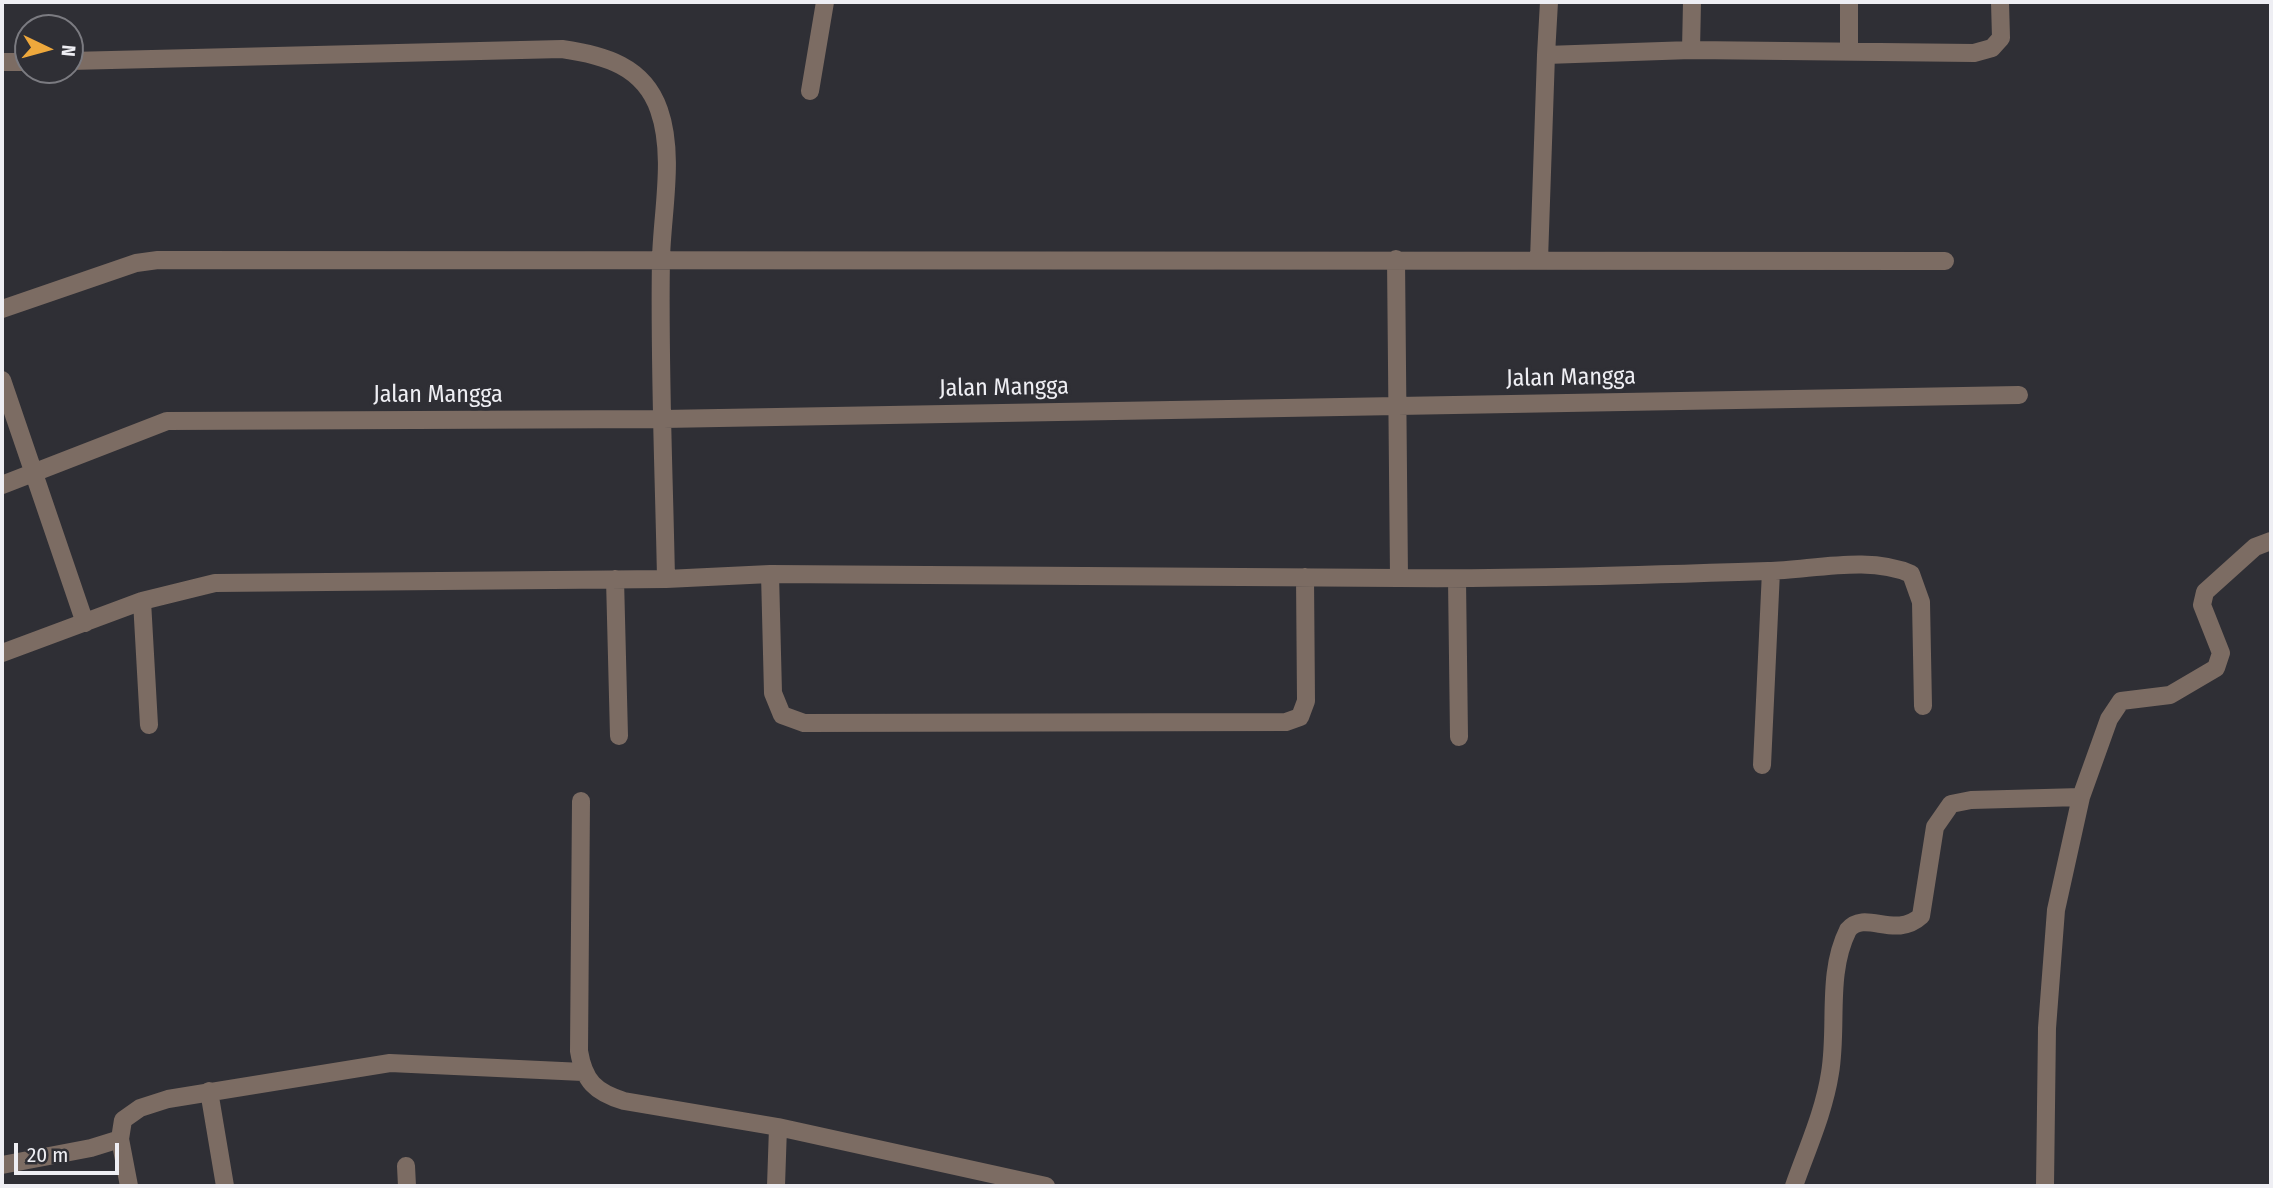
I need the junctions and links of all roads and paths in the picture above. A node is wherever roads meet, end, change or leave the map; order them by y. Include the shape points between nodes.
1 (825, 2) edge
2 (1549, 2) edge
3 (1692, 2) edge
4 (1849, 2) edge
5 (2000, 2) edge
6 (1691, 50) junction
7 (1849, 50) junction
8 (1546, 55) junction
9 (84, 61) edge
10 (810, 91) dead end
11 (1396, 259) junction
12 (661, 260) junction
13 (1539, 260) junction
14 (1945, 261) dead end
15 (2, 309) edge
16 (2, 380) edge
17 (2020, 396) dead end
18 (1398, 405) junction
19 (663, 419) junction
20 (34, 472) junction
21 (2, 485) edge
22 (2271, 541) edge
23 (1771, 571) junction
24 (770, 575) junction
25 (1305, 577) junction
26 (1399, 578) junction
27 (615, 579) junction
28 (666, 579) junction
29 (1457, 579) junction
30 (142, 601) junction
31 (85, 623) junction
32 (2, 653) edge
33 (1923, 706) dead end
34 (149, 725) dead end
35 (619, 736) dead end
36 (1459, 737) dead end
37 (1762, 765) dead end
38 (2081, 797) junction
39 (581, 801) dead end
40 (583, 1072) junction
41 (209, 1091) junction
42 (778, 1127) junction
43 (120, 1139) junction
44 (2, 1165) edge
45 (406, 1166) dead end
46 (129, 1186) edge
47 (225, 1186) edge
48 (407, 1186) edge
49 (776, 1186) edge
50 (1046, 1186) edge
51 (1794, 1186) edge
52 (2045, 1186) edge

1 - 10 street
2 - 8 street
3 - 6 street
4 - 7 street
5 - 7 street via 2001,38 1984,51
6 - 7 street
6 - 8 street
8 - 13 street
9 - 12 street via 562,49 609,58 637,75 659,110 665,144
11 - 12 street
11 - 13 street
11 - 18 street
12 - 15 street via 158,260 136,263
12 - 19 street
13 - 14 street
16 - 20 street
17 - 18 street, Jalan Mangga
18 - 19 street, Jalan Mangga
18 - 26 street
19 - 20 street, Jalan Mangga via 167,421
19 - 28 street
20 - 21 street, Jalan Mangga
20 - 31 street
22 - 38 street via 2255,547 2205,592 2202,605 2221,653 2216,668 2171,695 2121,701 2109,719
23 - 29 street
23 - 33 street via 1871,566 1911,574 1921,602
23 - 37 street
24 - 25 street
24 - 25 street via 773,693 782,715 804,723 935,724 1286,722 1300,717 1306,701
24 - 28 street
25 - 26 street
26 - 29 street
27 - 28 street
27 - 30 street via 215,583
27 - 35 street
29 - 36 street
30 - 31 street
30 - 34 street
31 - 32 street
38 - 51 street via 1951,804 1935,827 1921,916 1902,928 1862,922 1848,930 1835,972 1831,1071
38 - 52 street via 2056,910 2047,1028
39 - 40 street via 579,1051
40 - 41 street via 390,1063
40 - 42 street via 601,1093 624,1101
41 - 43 street via 140,1108 123,1120
41 - 47 street
42 - 49 street
42 - 50 street
43 - 44 street
43 - 46 street
45 - 48 street

